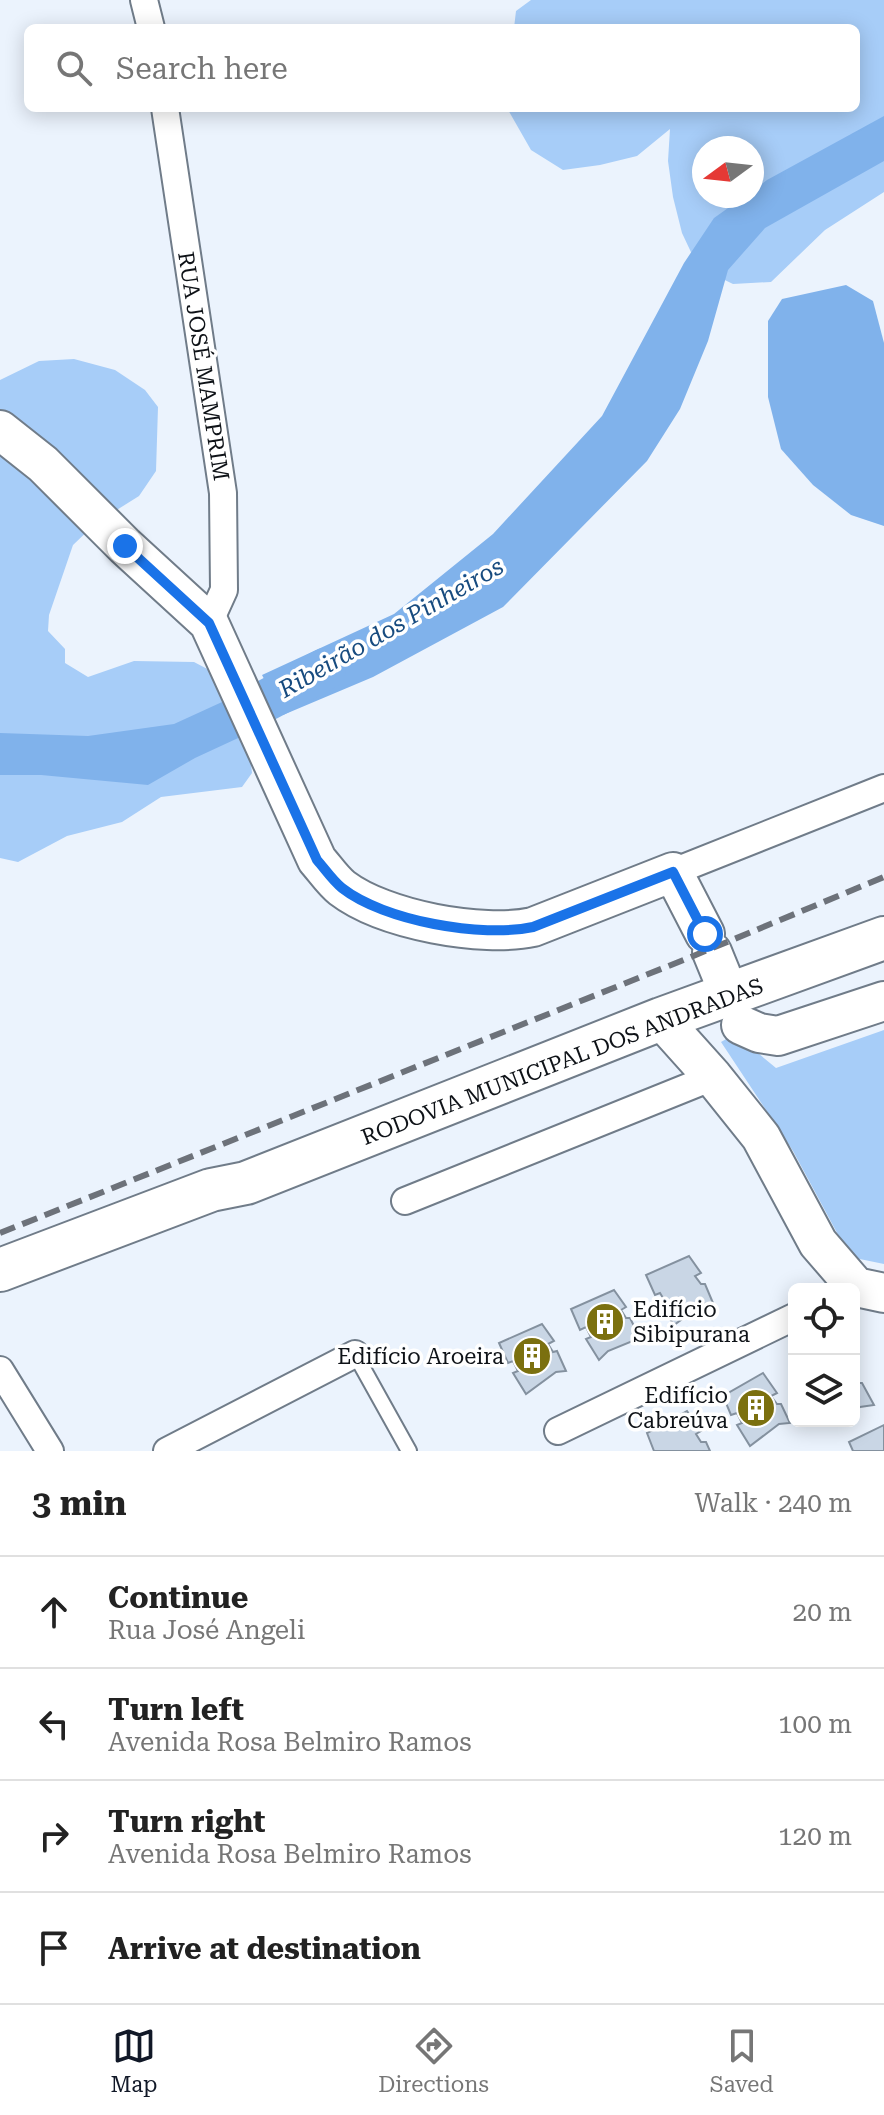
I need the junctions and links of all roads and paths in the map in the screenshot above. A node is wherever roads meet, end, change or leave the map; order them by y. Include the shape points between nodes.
1 (144, 0) edge
2 (150, 24) edge
3 (166, 112) edge
4 (0, 430) edge
5 (209, 623) junction
6 (884, 788) edge
7 (673, 872) junction
8 (882, 941) edge
9 (713, 953) dead end
10 (884, 1001) edge
11 (661, 1019) junction
12 (741, 1025) dead end
13 (713, 1077) junction
14 (246, 1183) junction
15 (405, 1201) dead end
16 (0, 1270) edge
17 (0, 1290) edge
18 (864, 1290) edge
19 (788, 1320) edge
20 (355, 1354) joint
21 (0, 1370) edge
22 (558, 1431) dead end
23 (50, 1451) edge
24 (167, 1451) edge
25 (409, 1451) edge

1 - 2 street
3 - 5 street, RUA JOSÉ MAMPRIM via 223,493 224,590
4 - 5 main road via 43,464
5 - 7 main road via 317,860 342,888 380,909 447,927 512,931
6 - 7 street
7 - 9 main road
8 - 11 main road, RODOVIA MUNICIPAL DOS ANDRADAS
10 - 12 main road via 778,1036
11 - 13 main road
11 - 14 main road, RODOVIA MUNICIPAL DOS ANDRADAS
13 - 15 street
13 - 18 main road via 761,1137 818,1243
14 - 16 main road, RODOVIA MUNICIPAL DOS ANDRADAS via 211,1190
14 - 17 main road, RODOVIA MUNICIPAL DOS ANDRADAS via 220,1203
19 - 22 street
20 - 24 street
20 - 25 lane
21 - 23 street

